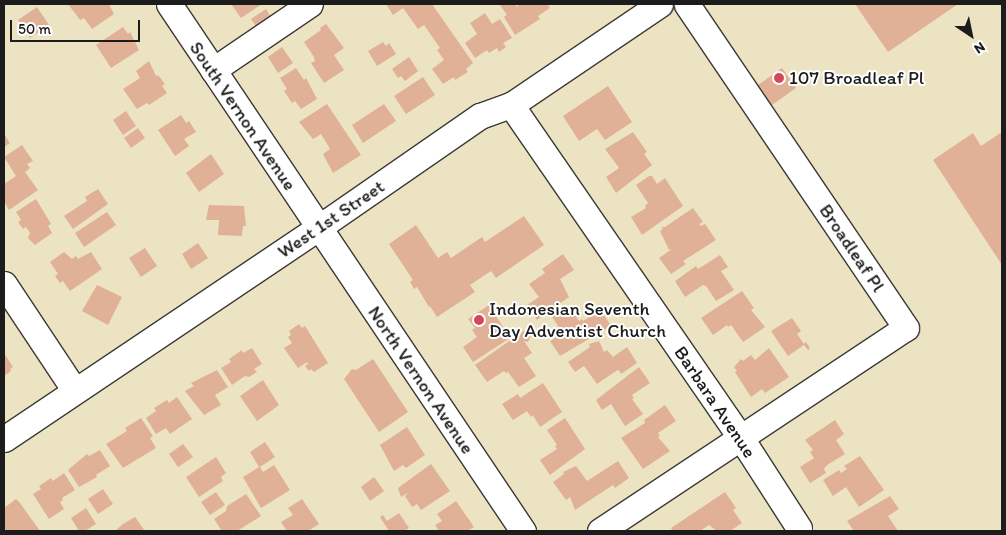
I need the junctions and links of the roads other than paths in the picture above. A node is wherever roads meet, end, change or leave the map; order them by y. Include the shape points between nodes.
1 (169, 4) edge
2 (310, 4) edge
3 (660, 4) edge
4 (687, 4) edge
5 (212, 70) junction
6 (511, 104) junction
7 (318, 228) junction
8 (4, 284) edge
9 (75, 391) junction
10 (741, 438) junction
11 (4, 439) edge
12 (799, 528) dead end
13 (523, 531) edge
14 (600, 531) edge

1 - 5 street, South Vernon Avenue
2 - 5 street
3 - 6 street, West 1st Street
4 - 10 street, Broadleaf Pl via 906,328
5 - 7 street, South Vernon Avenue
6 - 7 street, West 1st Street via 480,116
6 - 10 street, Barbara Avenue
7 - 9 street, West 1st Street
7 - 13 street, North Vernon Avenue
8 - 9 street
9 - 11 street, West 1st Street
10 - 12 street, Barbara Avenue
10 - 14 street

